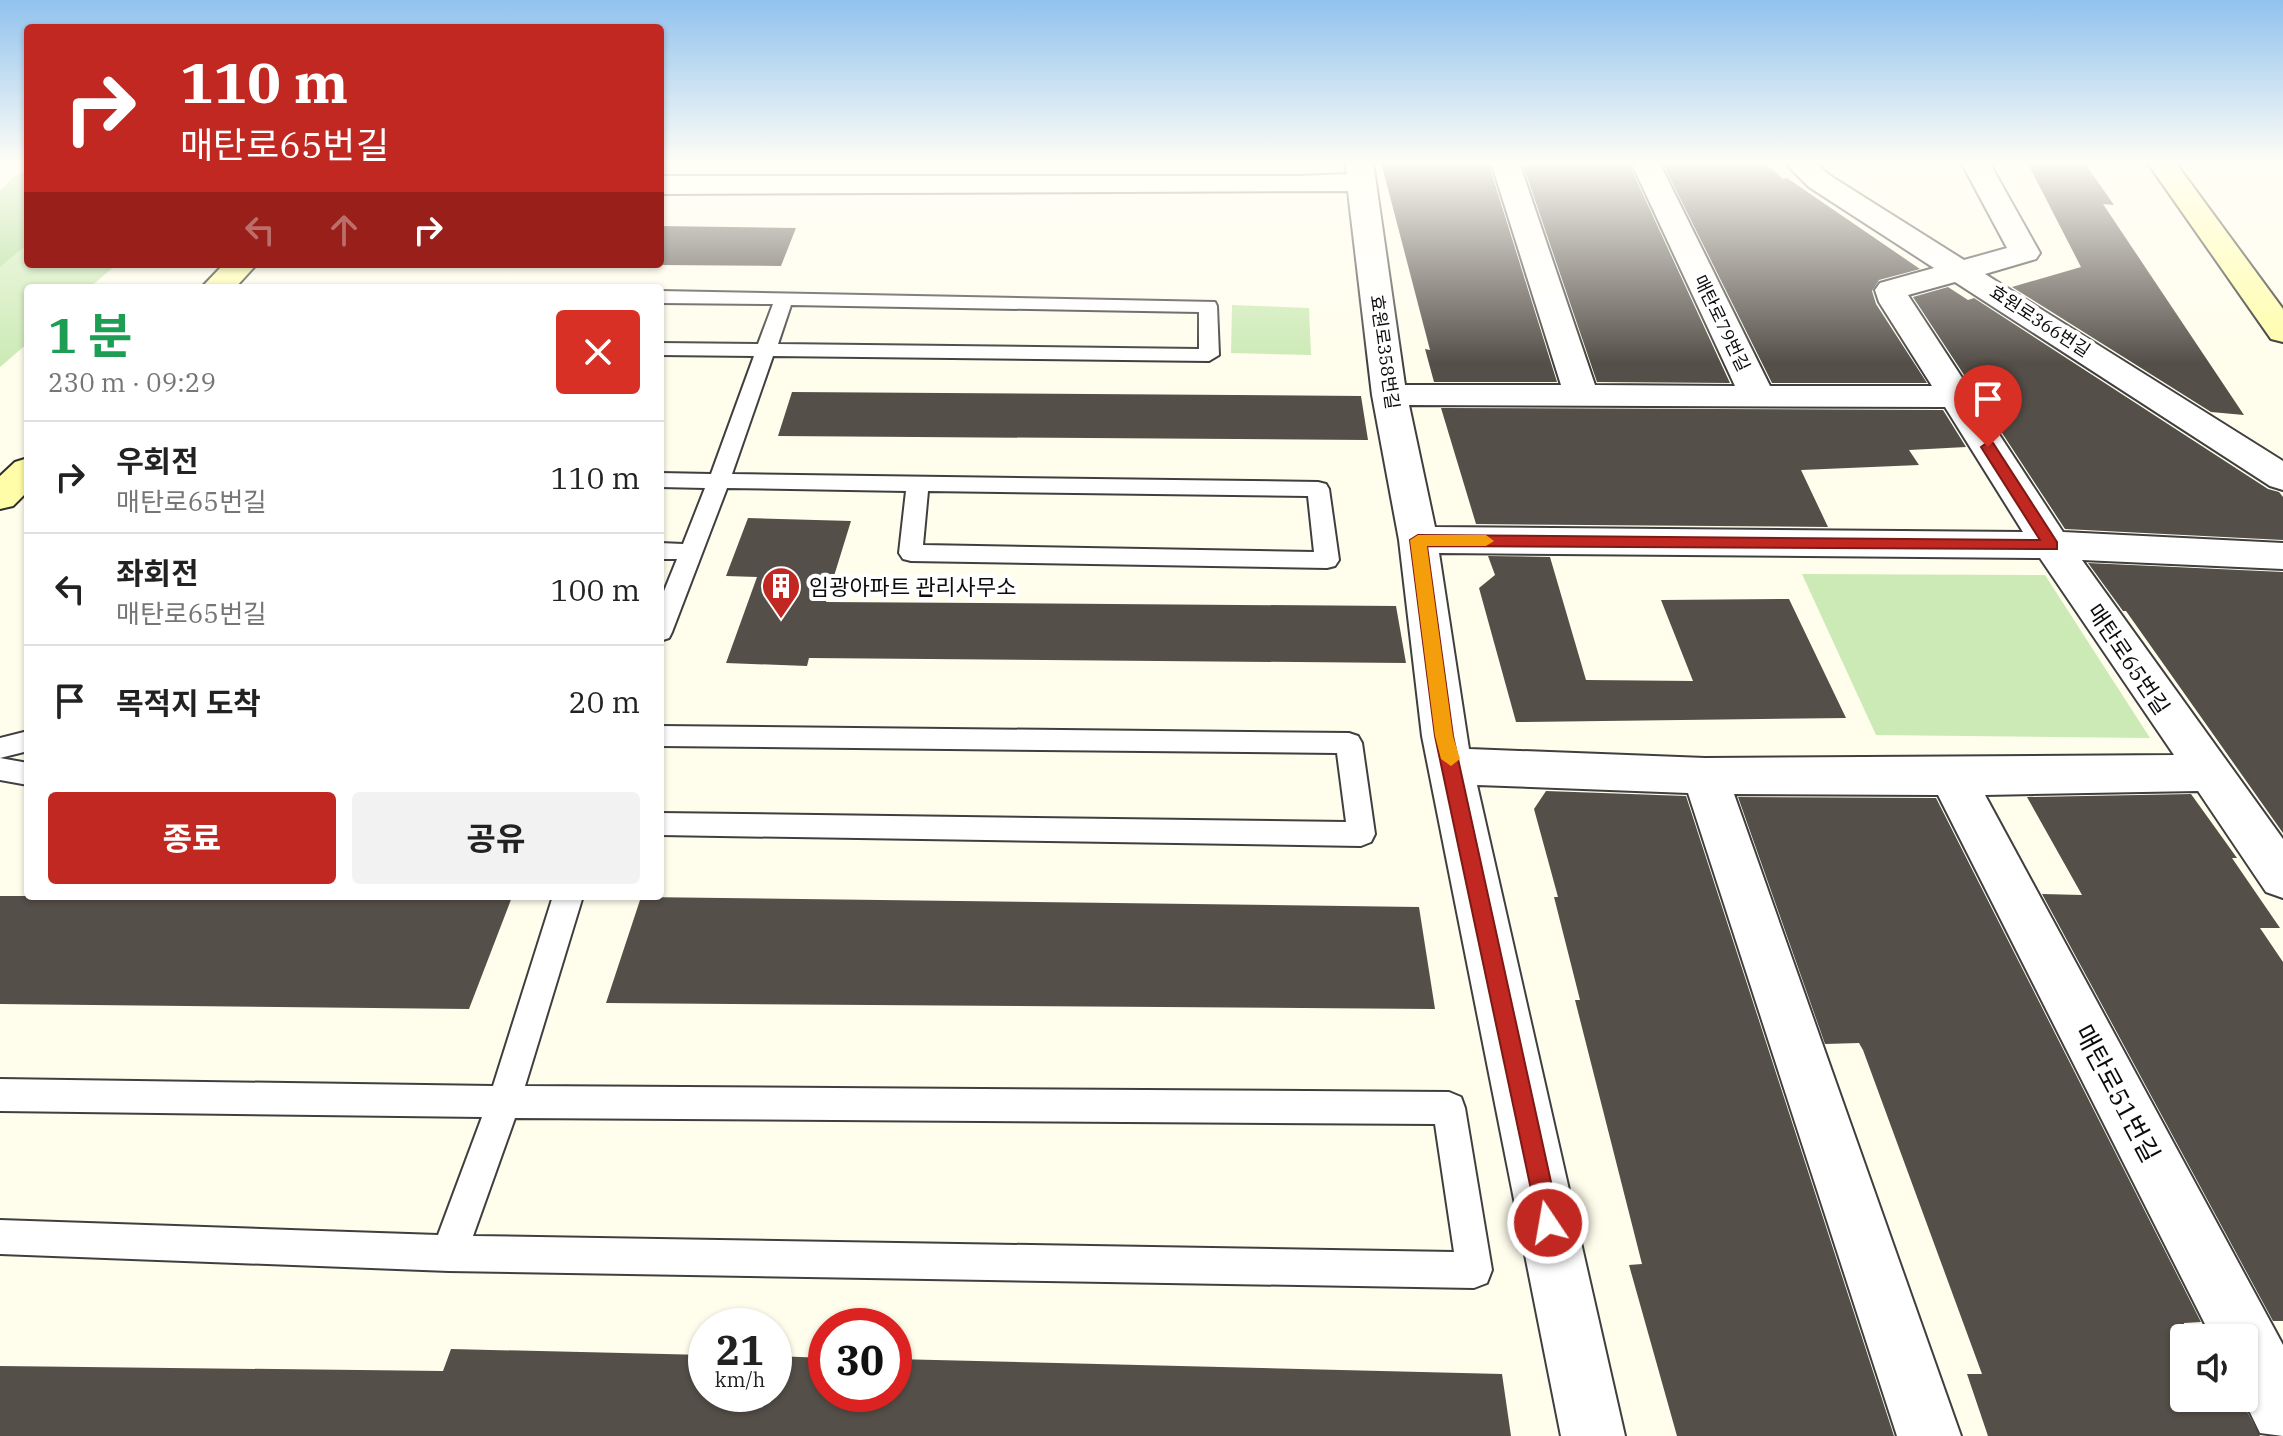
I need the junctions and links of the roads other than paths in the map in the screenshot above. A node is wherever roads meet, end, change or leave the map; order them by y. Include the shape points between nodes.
1 (1368, 229) edge
2 (1527, 229) edge
3 (1677, 229) edge
4 (1896, 229) edge
5 (2012, 229) edge
6 (2209, 229) edge
7 (238, 268) edge
8 (1963, 271) junction
9 (221, 284) edge
10 (664, 297) edge
11 (784, 299) junction
12 (2283, 332) edge
13 (664, 349) edge
14 (765, 351) junction
15 (1389, 395) junction
16 (1582, 397) junction
17 (1758, 397) junction
18 (1956, 397) junction
19 (24, 474) edge
20 (2283, 478) edge
21 (664, 480) edge
22 (719, 481) junction
23 (918, 484) junction
24 (0, 497) edge
25 (1418, 540) junction
26 (2051, 545) junction
27 (664, 551) edge
28 (692, 552) junction
29 (2283, 556) edge
30 (664, 622) edge
31 (664, 736) edge
32 (24, 742) edge
33 (0, 748) edge
34 (1453, 766) junction
35 (0, 769) edge
36 (24, 773) edge
37 (2207, 773) junction
38 (1705, 776) junction
39 (1952, 777) junction
40 (664, 824) edge
41 (2283, 877) edge
42 (567, 900) edge
43 (0, 1095) edge
44 (504, 1102) junction
45 (0, 1237) edge
46 (449, 1253) junction
47 (2283, 1410) edge
48 (1593, 1436) edge
49 (1929, 1436) edge

1 - 15 street, 효원로358번길
2 - 16 street
3 - 17 street, 매탄로79번길
4 - 8 street, 효원로366번길
5 - 8 street via 2025,253
6 - 12 street
7 - 9 street
8 - 18 street, 매탄로65번길 via 1891,290
8 - 20 street, 효원로366번길
10 - 11 lane
11 - 14 lane
11 - 14 lane via 1208,306 1209,355
13 - 14 lane
14 - 22 lane
15 - 16 street
15 - 25 street, 효원로358번길
16 - 17 street
17 - 18 street
18 - 26 street, 매탄로65번길
19 - 24 street
21 - 22 lane
22 - 23 lane
22 - 28 lane
23 - 23 lane via 1318,489 1327,560 911,553
25 - 26 street
25 - 34 street, 효원로358번길 via 1444,736
26 - 29 street
26 - 37 street, 매탄로65번길
27 - 28 lane
28 - 30 lane
31 - 40 lane via 1349,743 1361,834
32 - 33 lane
34 - 38 street
34 - 48 street, 효원로358번길
35 - 36 lane
37 - 39 street
37 - 41 street, 매탄로65번길
38 - 39 street
38 - 49 street
39 - 47 street, 매탄로51번길
42 - 44 lane
43 - 44 lane
44 - 46 lane
44 - 46 lane via 1449,1108 1474,1270
45 - 46 lane

